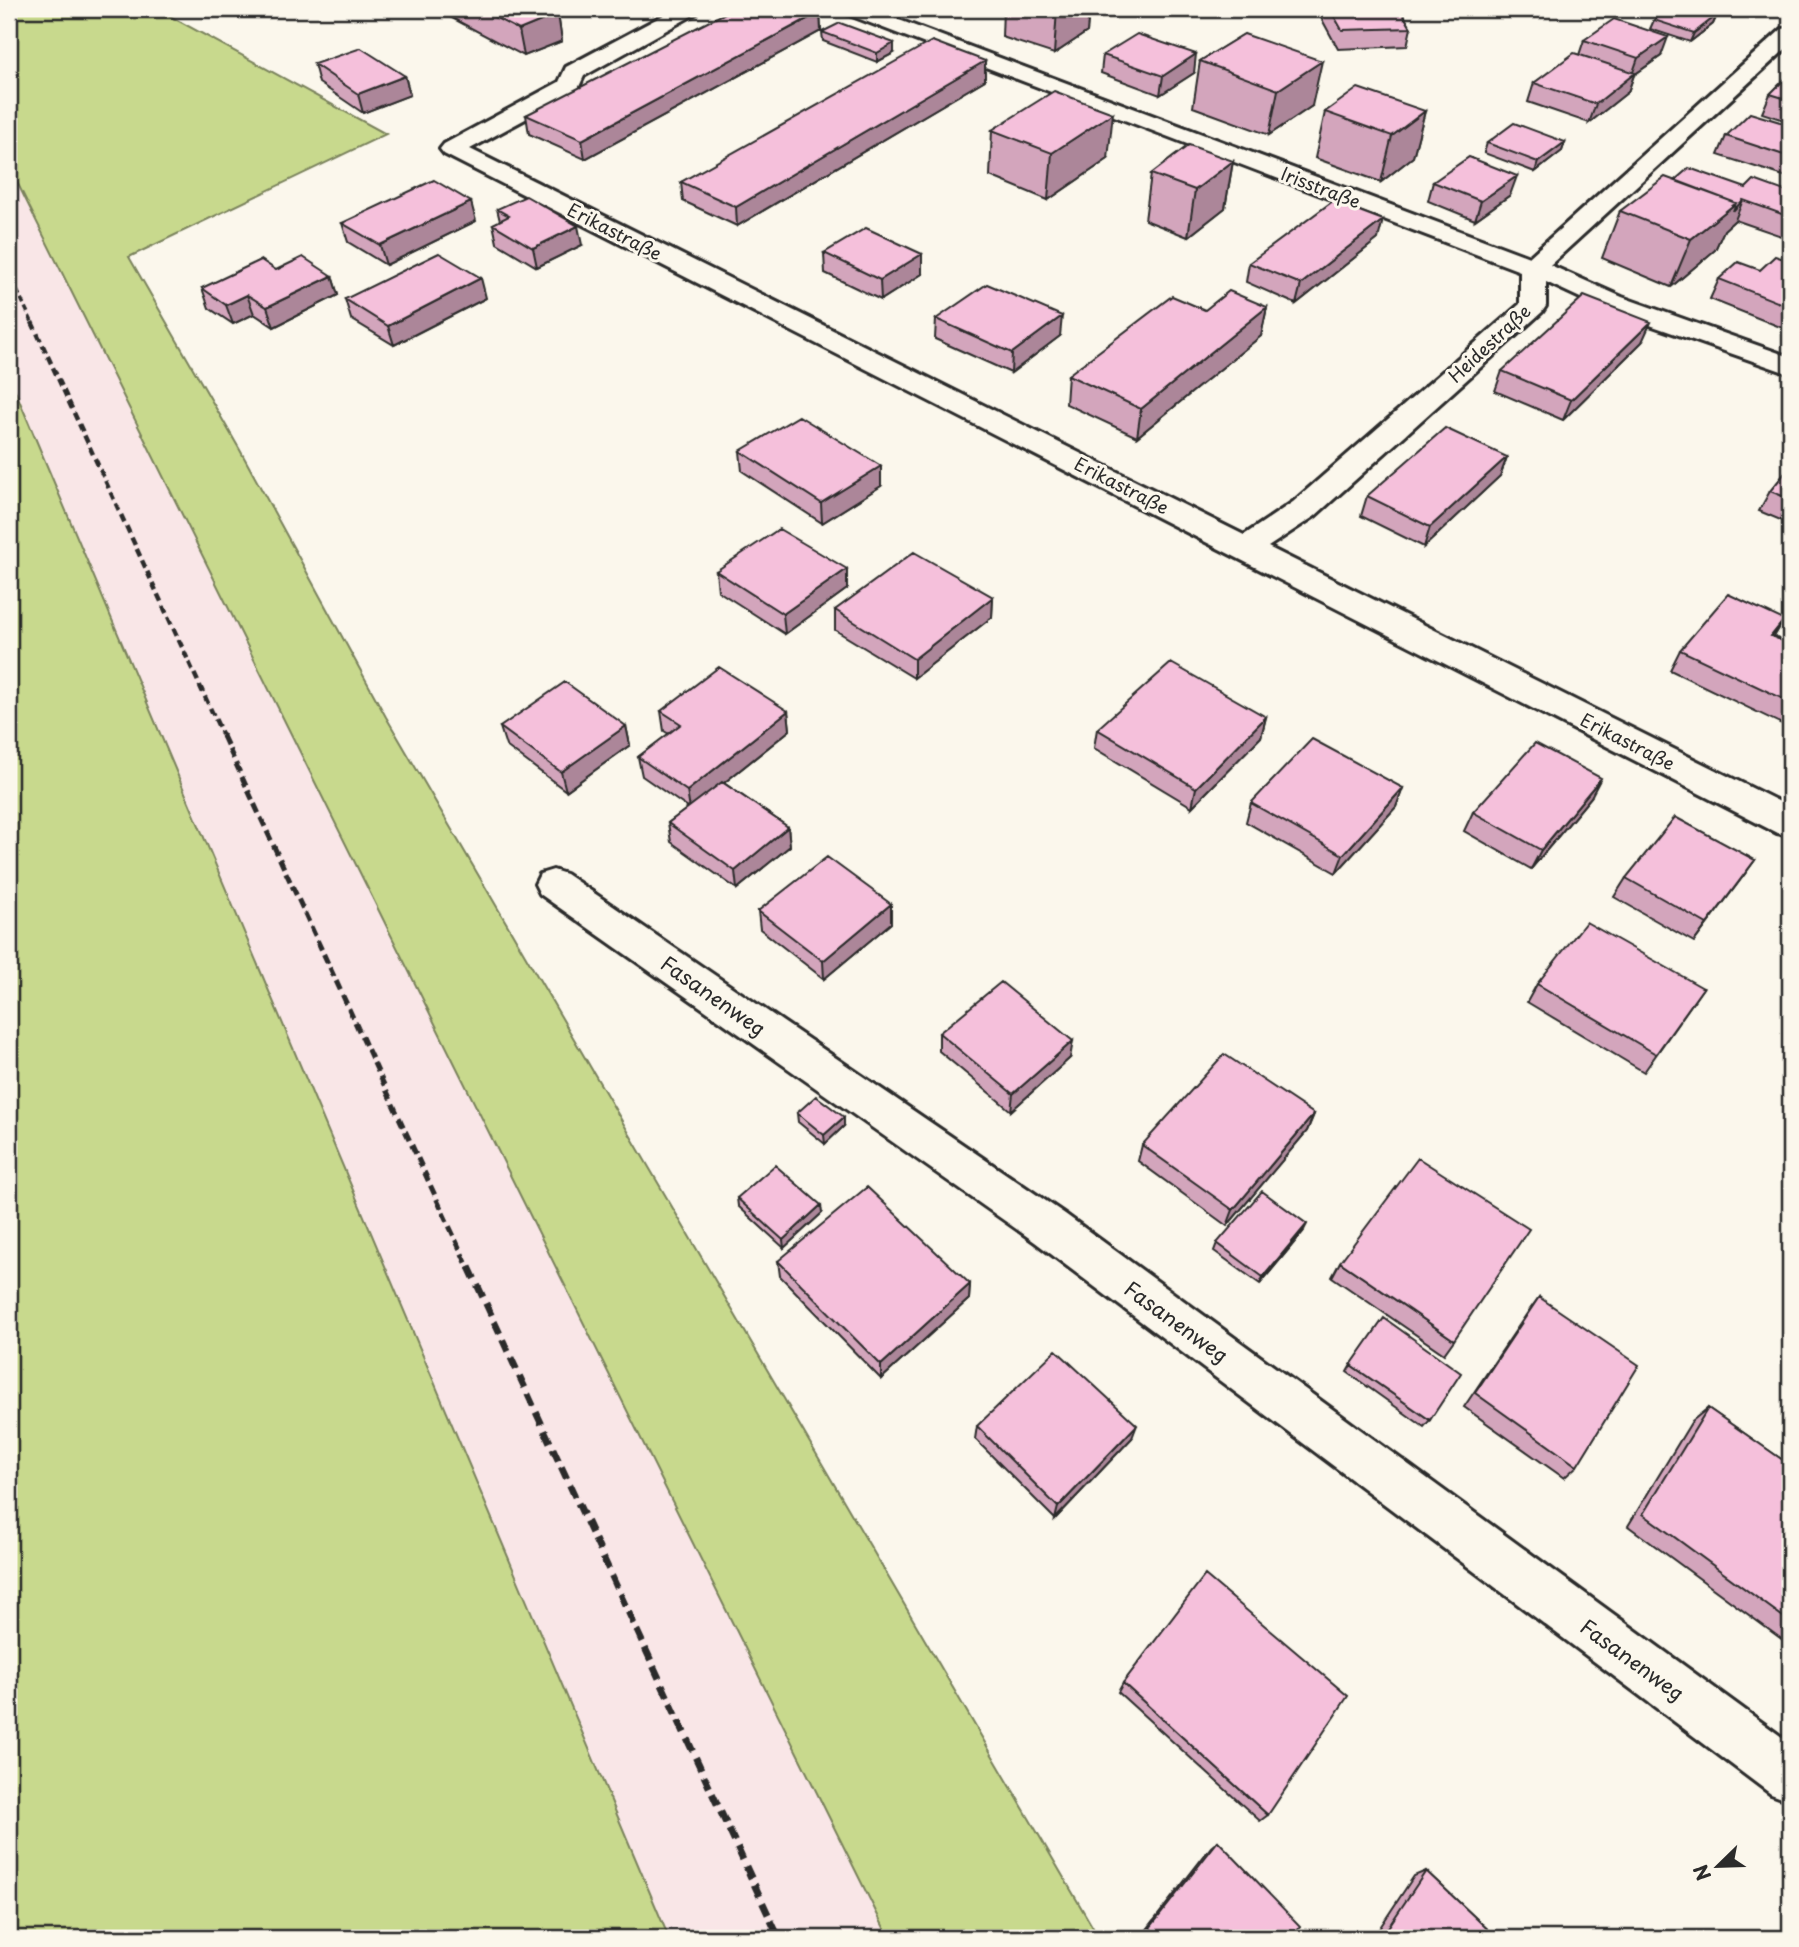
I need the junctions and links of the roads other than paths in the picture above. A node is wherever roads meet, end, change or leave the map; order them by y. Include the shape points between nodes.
1 (690, 9) edge
2 (851, 9) edge
3 (1790, 34) edge
4 (1533, 267) junction
5 (1790, 366) edge
6 (1247, 547) junction
7 (1790, 823) edge
8 (553, 884) dead end
9 (1790, 1775) edge

1 - 6 street, Erikastraße via 574,72 569,86 453,149
2 - 4 street, Irisstraße
3 - 4 street
4 - 5 street, Irisstraße via 1613,303
4 - 6 street, Heidestraße via 1533,306 1304,509
6 - 7 street, Erikastraße
8 - 9 street, Fasanenweg via 1051,1228

